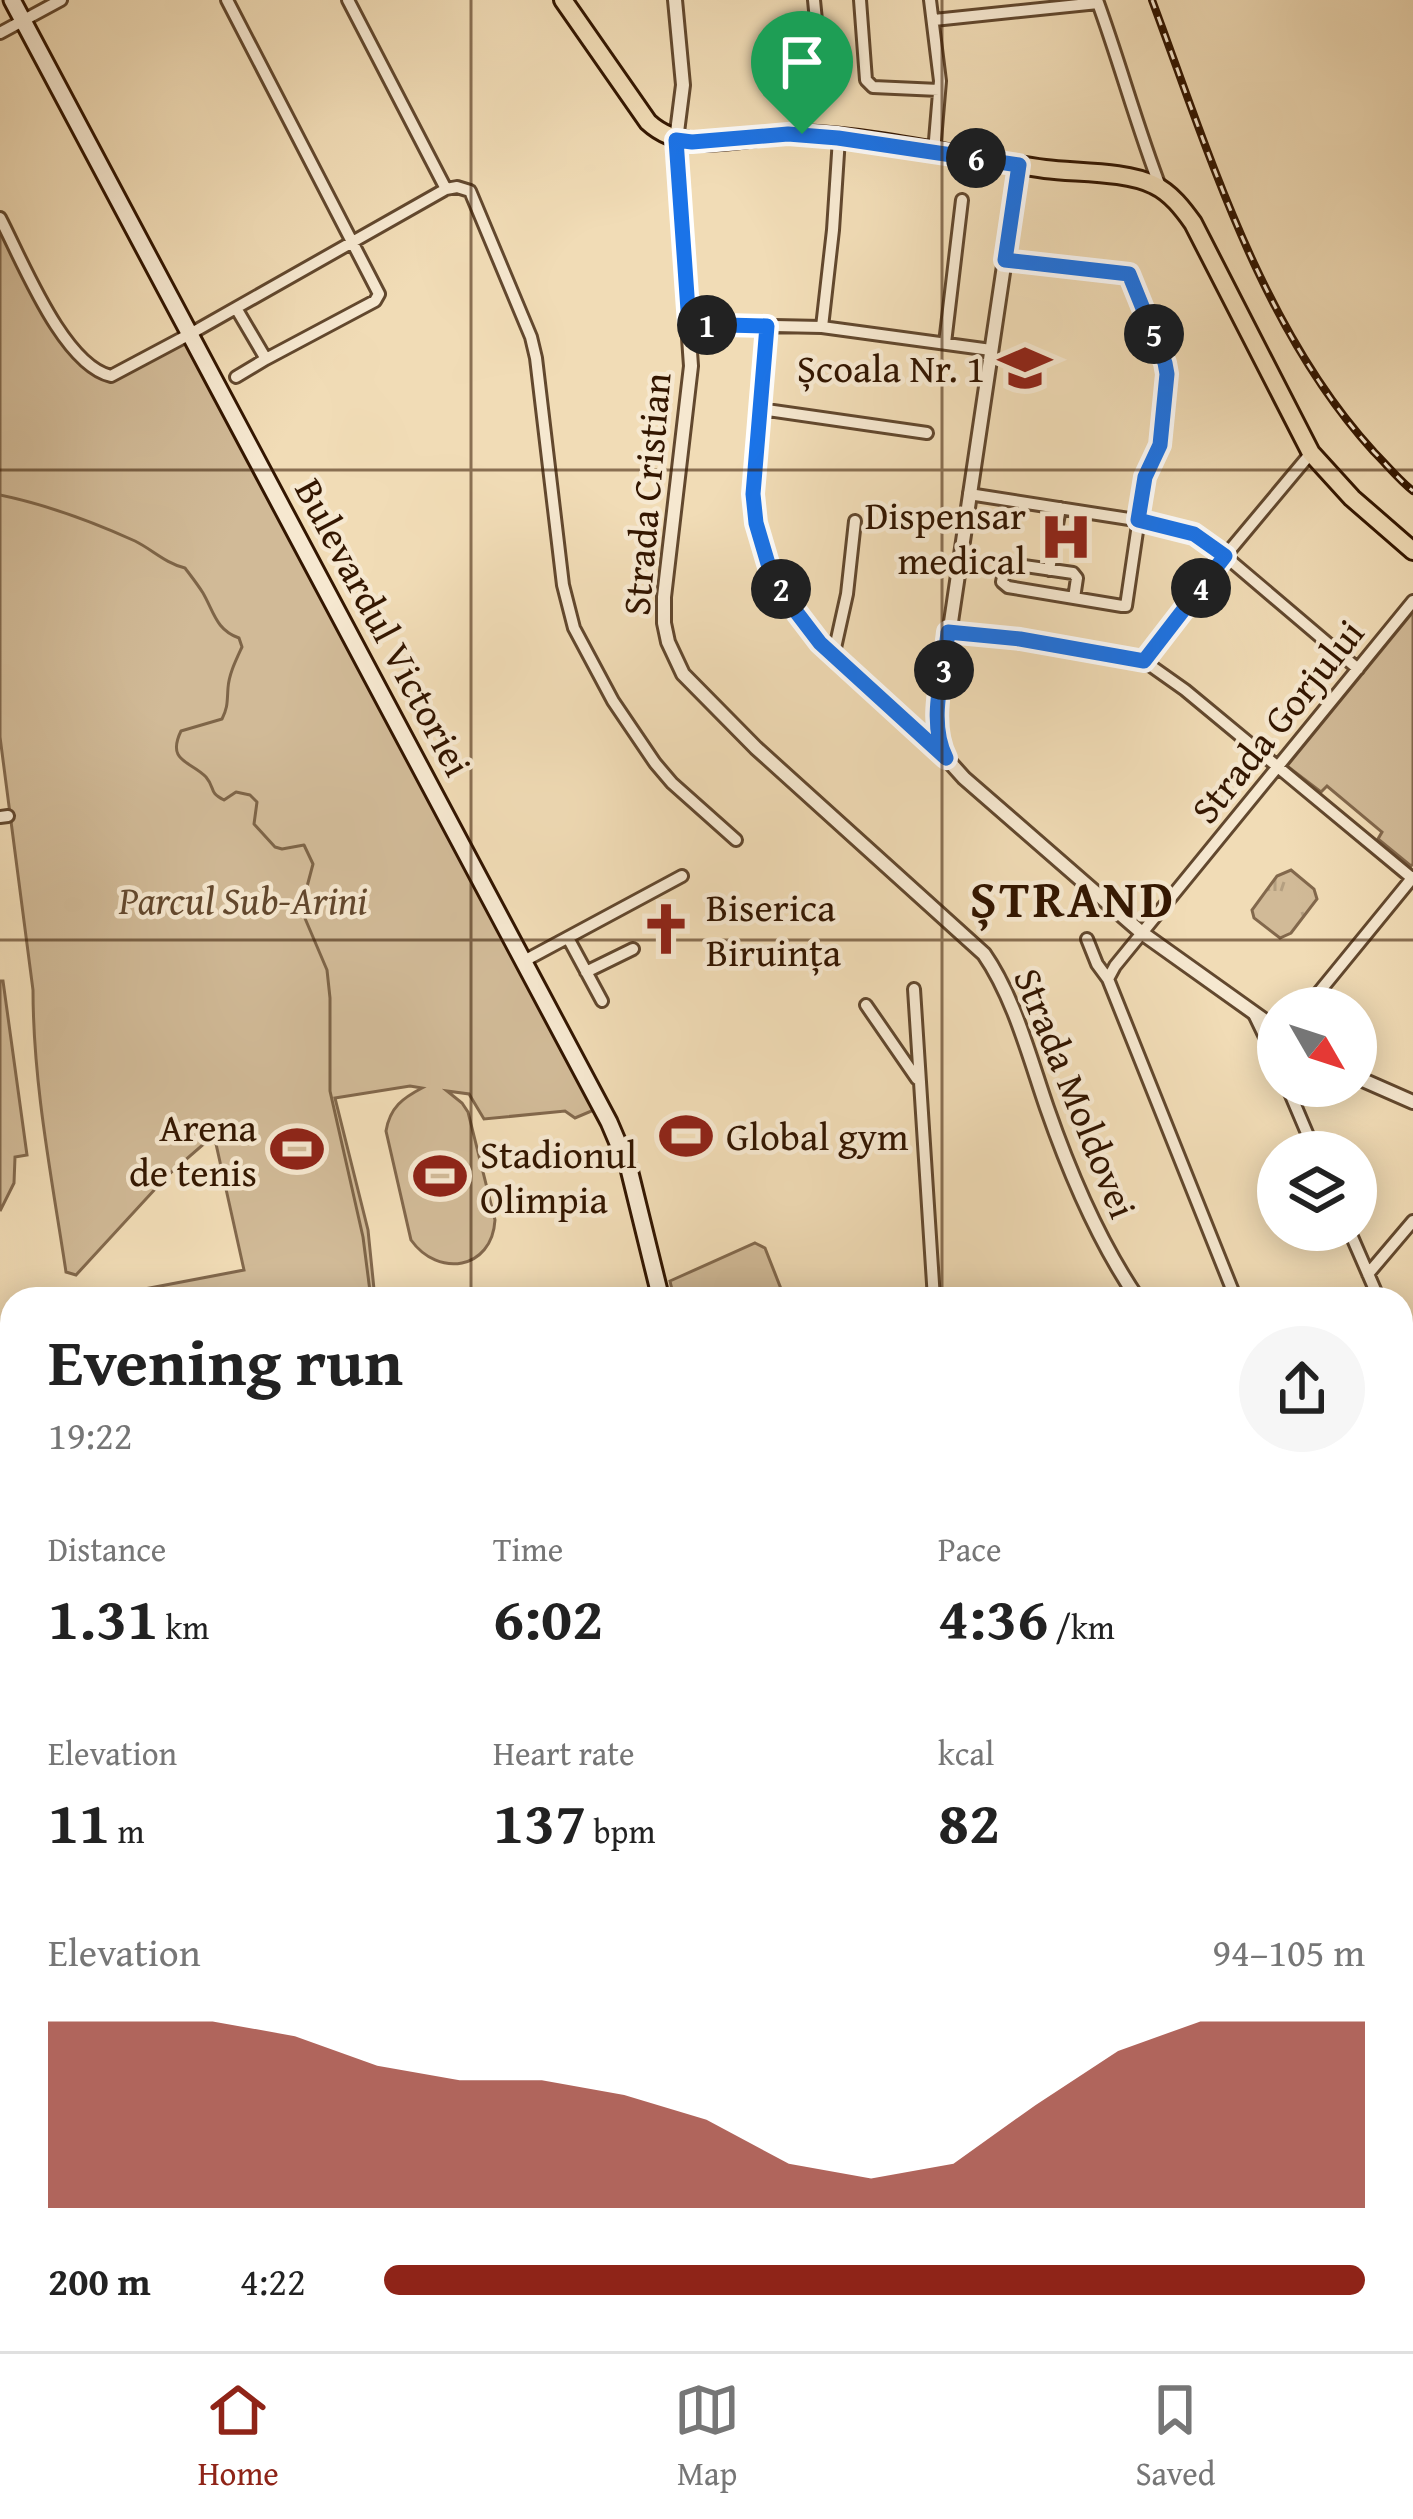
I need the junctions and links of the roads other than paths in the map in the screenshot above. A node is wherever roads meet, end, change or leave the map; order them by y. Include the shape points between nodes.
1 (12, 0) edge
2 (61, 0) edge
3 (226, 0) edge
4 (348, 0) edge
5 (563, 0) edge
6 (675, 0) edge
7 (814, 0) edge
8 (860, 0) edge
9 (930, 0) edge
10 (1098, 2) edge
11 (580, 9) edge
12 (22, 20) junction
13 (934, 20) junction
14 (0, 33) edge
15 (939, 90) junction
16 (802, 134) junction
17 (838, 138) junction
18 (676, 140) junction
19 (934, 152) junction
20 (1143, 152) junction
21 (1019, 165) junction
22 (1133, 179) junction
23 (446, 189) junction
24 (1161, 189) junction
25 (962, 200) dead end
26 (0, 218) edge
27 (354, 243) junction
28 (1005, 260) junction
29 (236, 308) junction
30 (689, 324) junction
31 (767, 326) junction
32 (822, 327) junction
33 (190, 334) junction
34 (945, 344) junction
35 (991, 350) junction
36 (266, 359) junction
37 (236, 377) dead end
38 (760, 409) junction
39 (927, 434) dead end
40 (1311, 453) junction
41 (969, 494) junction
42 (1060, 508) junction
43 (1138, 520) junction
44 (855, 521) dead end
45 (1413, 551) edge
46 (1225, 556) junction
47 (1049, 570) junction
48 (1074, 598) junction
49 (1413, 601) edge
50 (948, 632) junction
51 (833, 657) junction
52 (1144, 661) junction
53 (1358, 669) junction
54 (682, 674) joint
55 (946, 758) junction
56 (1277, 767) junction
57 (736, 840) dead end
58 (682, 876) dead end
59 (1413, 878) edge
60 (1142, 933) junction
61 (568, 938) junction
62 (1087, 939) dead end
63 (633, 949) dead end
64 (524, 962) junction
65 (586, 971) junction
66 (1108, 979) junction
67 (1323, 987) edge
68 (914, 988) dead end
69 (602, 1001) dead end
70 (866, 1005) dead end
71 (1254, 1014) junction
72 (1257, 1016) edge
73 (1257, 1019) edge
74 (919, 1082) junction
75 (1377, 1086) edge
76 (1413, 1102) edge
77 (1413, 1221) edge
78 (1358, 1251) edge
79 (1368, 1274) junction
80 (658, 1287) edge
81 (933, 1287) edge
82 (1131, 1287) edge
83 (1231, 1287) edge
84 (1374, 1287) edge

1 - 12 main road, Bulevardul Victoriei
2 - 12 street
3 - 27 street
4 - 23 street
5 - 11 main road
6 - 18 street, Strada Cristian via 682,85
7 - 16 street via 818,41
8 - 15 street via 866,80
9 - 13 street
10 - 13 street
10 - 20 street
11 - 18 main road via 648,122
12 - 14 street
12 - 33 main road, Bulevardul Victoriei
13 - 15 street
15 - 19 street
16 - 17 main road
16 - 18 main road
17 - 19 main road
17 - 32 street
18 - 30 street, Strada Cristian
19 - 21 main road
20 - 22 main road
20 - 24 street
21 - 22 main road
21 - 28 street
22 - 24 main road
23 - 27 street
23 - 57 street via 464,188 475,198 531,337 574,628 656,764
24 - 40 main road via 1193,224
25 - 34 street
26 - 33 street via 64,341 99,373 111,376
27 - 29 street
27 - 36 street via 379,298
28 - 35 street
28 - 43 street via 1129,274 1167,374 1160,445
29 - 33 street
29 - 36 street
30 - 31 street
30 - 54 street, Strada Cristian via 663,611
31 - 32 street
31 - 38 street
32 - 34 street
33 - 64 main road, Bulevardul Victoriei
34 - 35 street
35 - 41 street
36 - 37 street
38 - 39 street
38 - 51 street via 754,510 763,550 791,605
40 - 45 main road
40 - 46 street
41 - 42 street
41 - 50 street
42 - 43 street
42 - 47 street
43 - 46 street via 1194,534
43 - 48 street via 1126,606
44 - 51 street
46 - 52 street
46 - 53 street
47 - 48 street via 1076,575
47 - 48 street via 1011,564 1002,582
49 - 53 street, Strada Gorjului
50 - 52 street
50 - 55 street via 937,716
51 - 55 street
52 - 56 street
53 - 56 street, Strada Gorjului
54 - 82 street, Strada Moldovei via 984,954 1073,1177
55 - 60 street
56 - 59 street
56 - 60 street, Strada Gorjului
58 - 61 street
59 - 67 street
60 - 66 street, Strada Gorjului
60 - 71 street
61 - 64 street
61 - 65 street
62 - 66 street
63 - 65 street
64 - 80 main road, Bulevardul Victoriei via 624,1157
65 - 69 street
66 - 83 street
68 - 74 street
70 - 74 street
71 - 72 street
71 - 73 street
74 - 81 street
75 - 76 street
77 - 79 street
78 - 79 street
79 - 84 street

